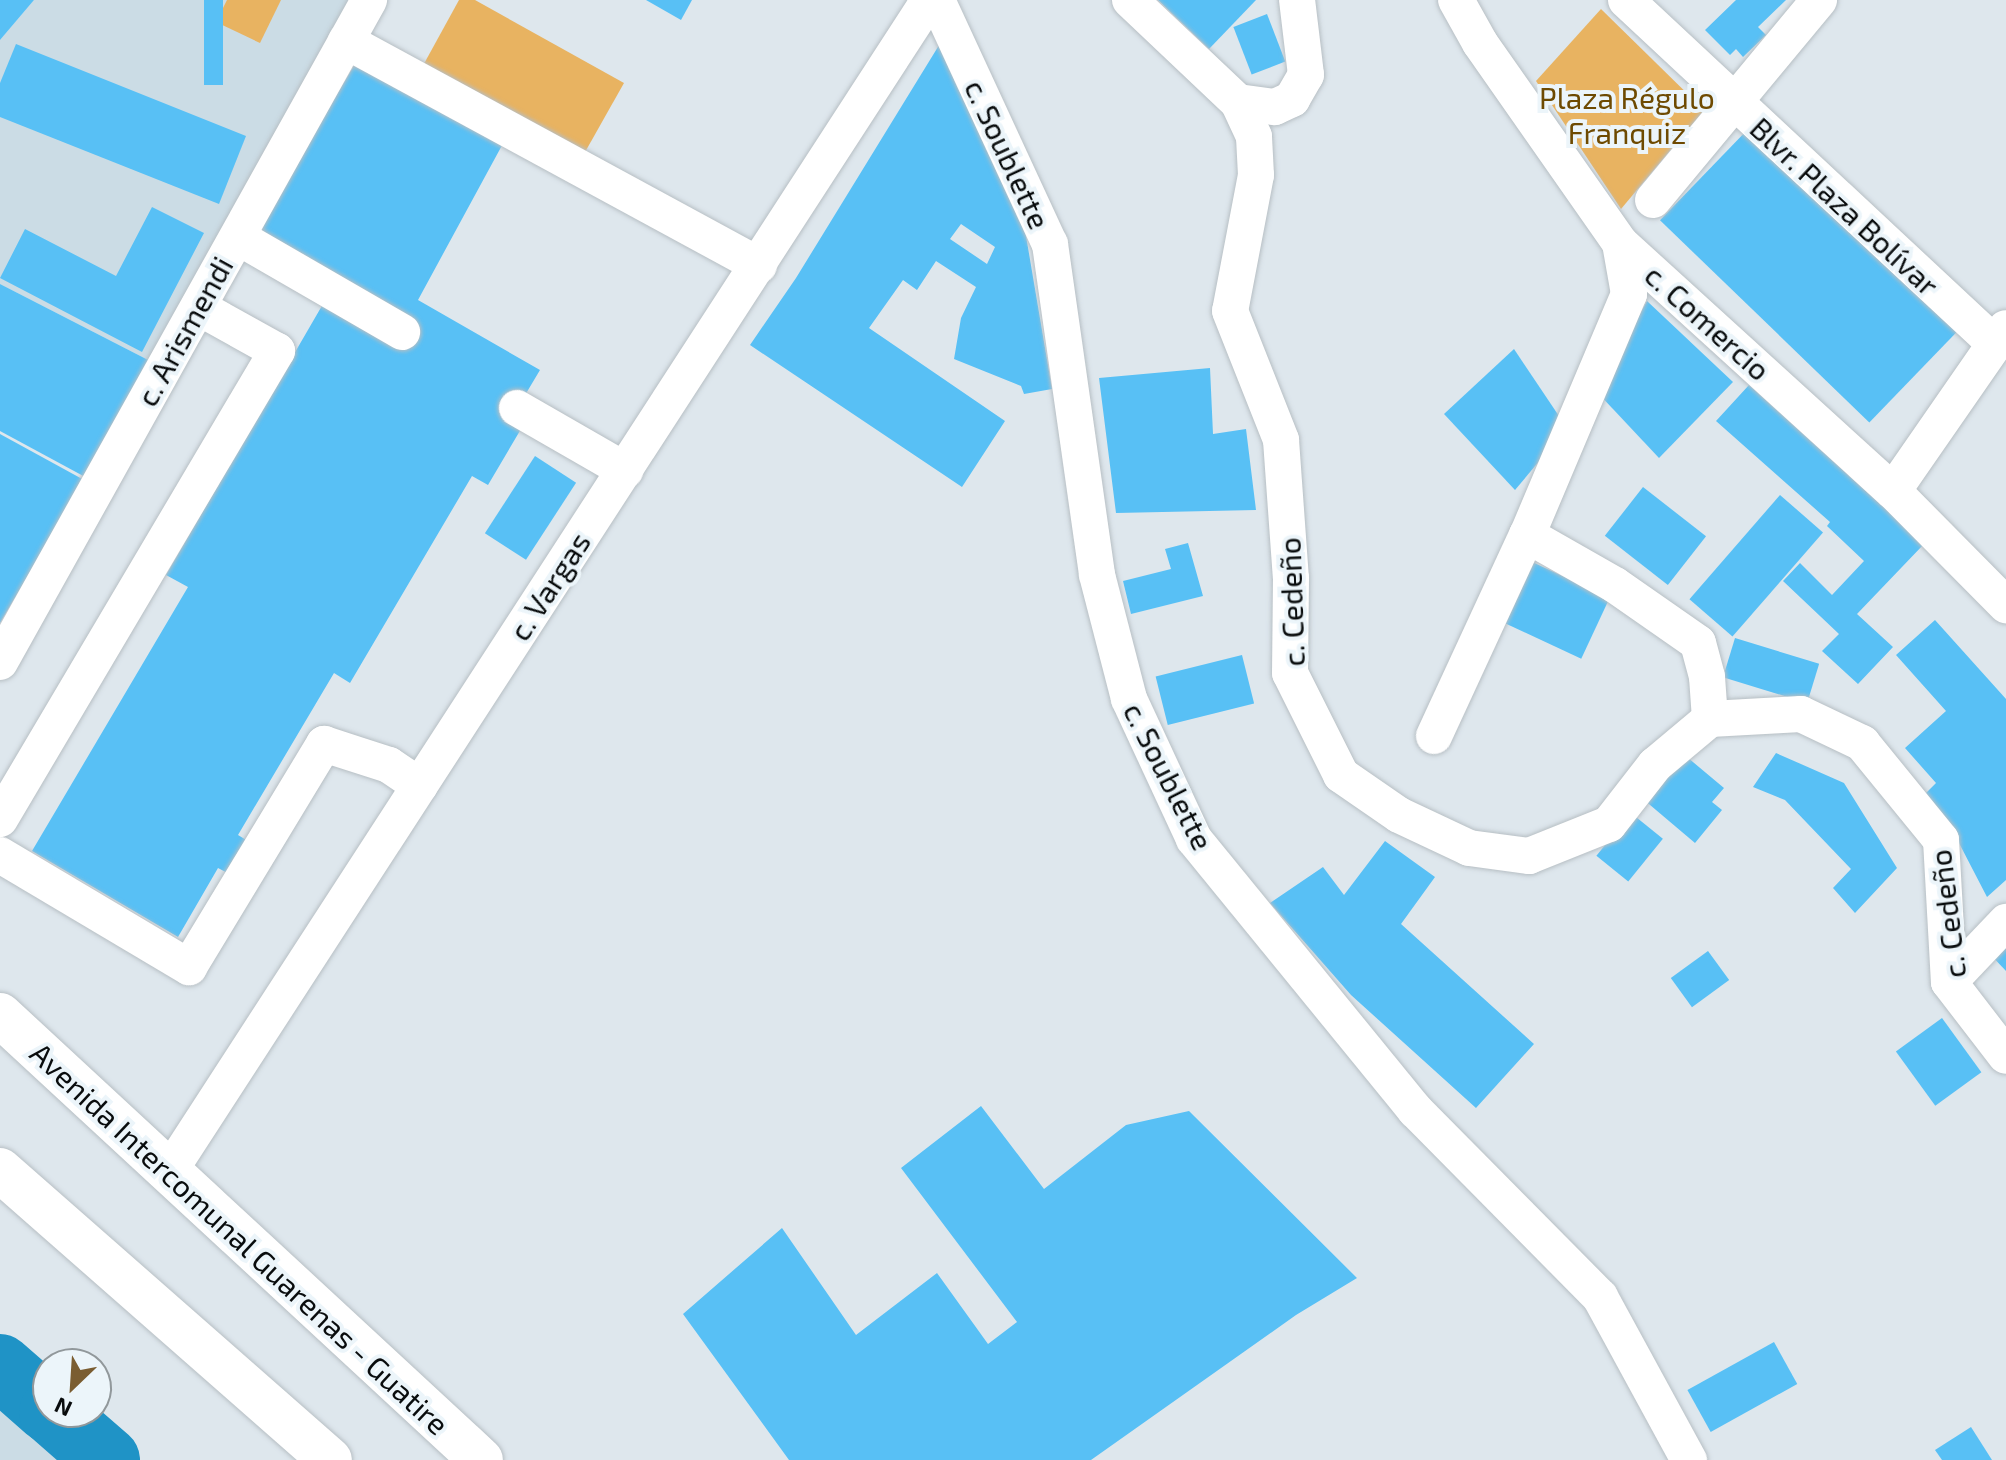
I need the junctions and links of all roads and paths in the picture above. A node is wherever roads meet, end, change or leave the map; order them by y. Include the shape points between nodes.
1 (369, 0) edge
2 (929, 0) edge
3 (937, 0) edge
4 (1130, 0) edge
5 (1297, 0) edge
6 (1456, 0) edge
7 (1626, 0) edge
8 (1819, 0) edge
9 (346, 41) junction
10 (1238, 102) junction
11 (1733, 103) junction
12 (1653, 200) dead end
13 (248, 243) dead end
14 (1620, 243) junction
15 (759, 265) junction
16 (206, 292) junction
17 (402, 332) dead end
18 (2001, 336) edge
19 (517, 408) dead end
20 (625, 470) junction
21 (1893, 491) junction
22 (1527, 535) junction
23 (2006, 605) edge
24 (0, 662) edge
25 (1710, 719) junction
26 (1434, 736) dead end
27 (417, 791) junction
28 (0, 819) edge
29 (0, 855) edge
30 (2006, 922) edge
31 (1949, 982) junction
32 (0, 1015) edge
33 (2006, 1056) edge
34 (0, 1170) edge
35 (169, 1172) junction
36 (330, 1460) edge
37 (481, 1460) edge
38 (1689, 1460) edge

1 - 9 street, c. Arismendi
2 - 15 street, c. Vargas
3 - 38 street, c. Soublette via 1050,244 1097,575 1129,699 1194,839 1415,1110 1600,1297
4 - 10 street, c. Cedeño
5 - 10 street via 1306,75 1292,99 1275,107
6 - 14 street, c. Comercio via 1480,43
7 - 11 street, Blvr. Plaza Bolívar
8 - 11 street
9 - 15 street
9 - 16 street, c. Arismendi
10 - 25 street, c. Cedeño via 1254,137 1256,175 1230,311 1281,440 1291,578 1290,673 1341,775 1399,815 1469,848 1529,856 1609,824 1655,765
11 - 12 street
11 - 18 street, Blvr. Plaza Bolívar
13 - 17 street
14 - 21 street, c. Comercio
14 - 22 street via 1629,294
15 - 20 street, c. Vargas
16 - 24 street, c. Arismendi
16 - 28 street via 226,283 277,351
18 - 21 street
19 - 20 street
20 - 27 street, c. Vargas
21 - 23 street, c. Comercio
22 - 25 street via 1615,585 1698,643
22 - 26 street
25 - 31 street, c. Cedeño via 1801,714 1862,743 1941,840
27 - 29 street via 324,744 189,967
27 - 35 street, c. Vargas
30 - 31 street
31 - 33 street, c. Cedeño
32 - 35 main road, Avenida Intercomunal Guarenas - Guatire
34 - 36 main road
35 - 37 main road, Avenida Intercomunal Guarenas - Guatire

